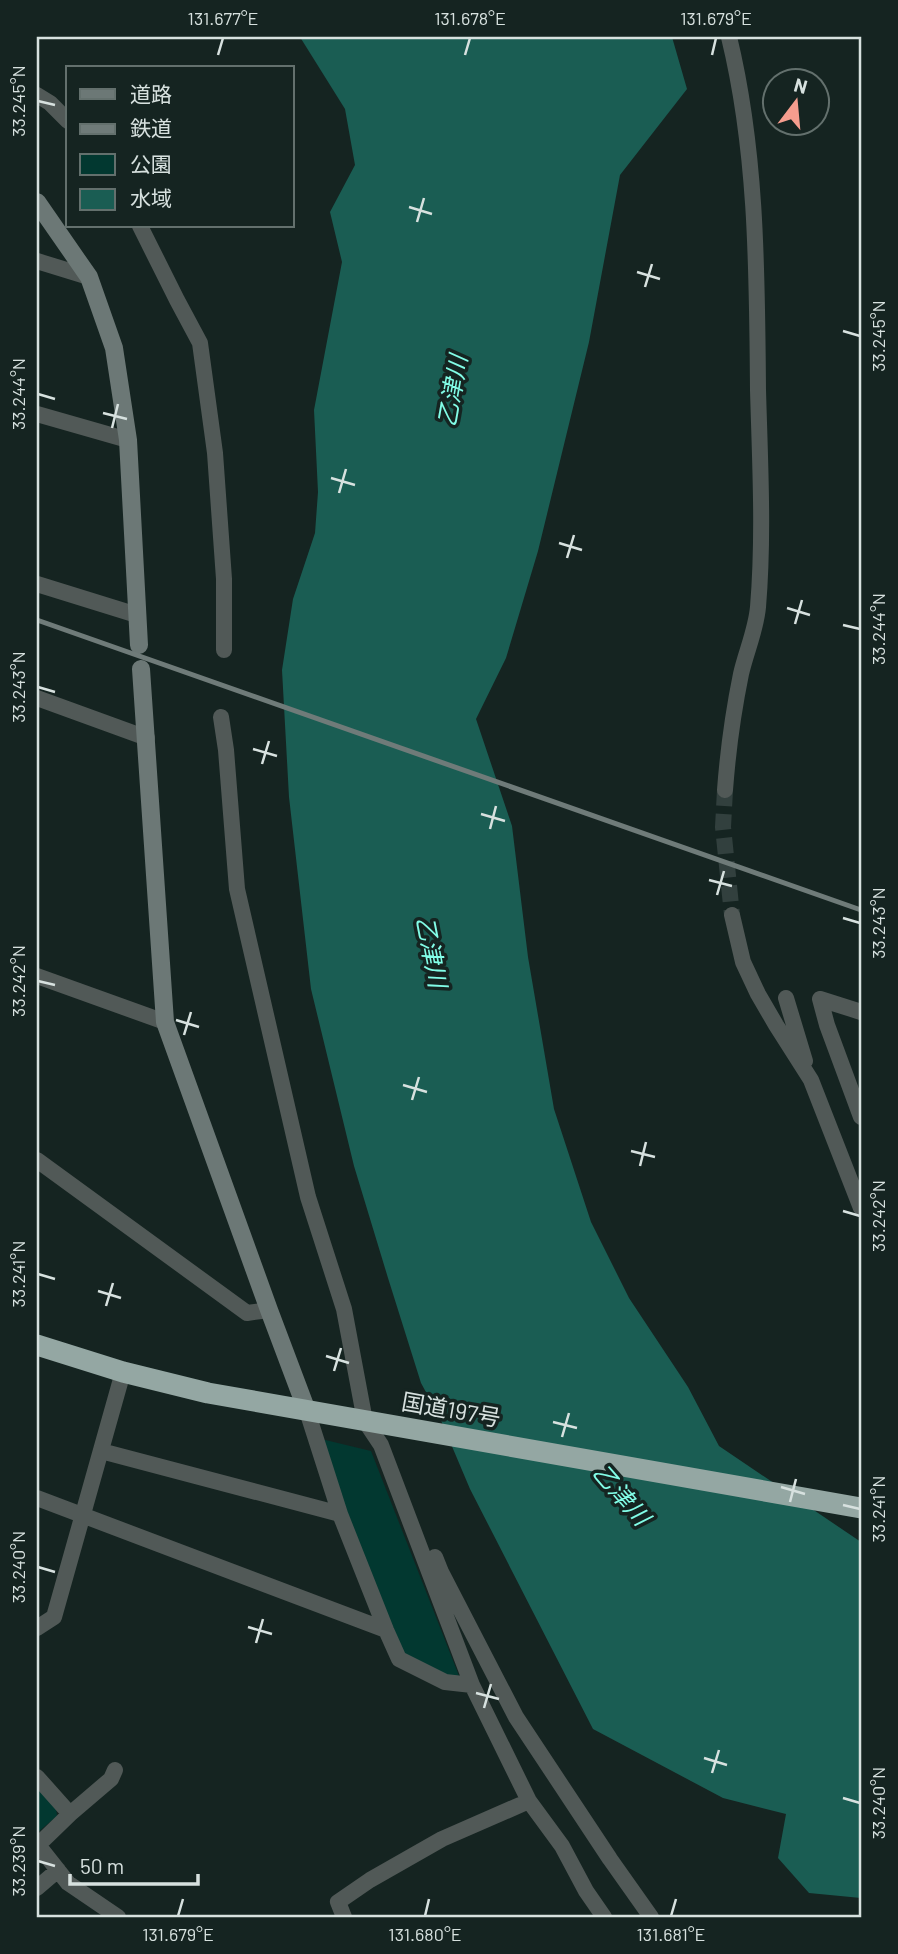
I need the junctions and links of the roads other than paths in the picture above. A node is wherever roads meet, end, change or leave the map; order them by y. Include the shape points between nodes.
1 (729, 37) edge
2 (37, 95) edge
3 (66, 119) edge
4 (37, 202) edge
5 (141, 228) edge
6 (37, 261) edge
7 (89, 278) junction
8 (37, 414) edge
9 (128, 440) junction
10 (37, 584) edge
11 (137, 615) junction
12 (139, 645) dead end
13 (224, 650) dead end
14 (141, 669) dead end
15 (37, 698) edge
16 (221, 717) dead end
17 (147, 738) junction
18 (725, 790) tunnel mouth
19 (732, 915) tunnel mouth
20 (37, 976) edge
21 (786, 998) dead end
22 (861, 1012) edge
23 (165, 1022) junction
24 (811, 1080) junction
25 (861, 1117) edge
26 (37, 1160) edge
27 (861, 1208) edge
28 (269, 1310) junction
29 (37, 1345) edge
30 (123, 1373) junction
31 (307, 1410) junction
32 (365, 1421) junction
33 (101, 1451) junction
34 (37, 1498) edge
35 (861, 1508) edge
36 (340, 1514) junction
37 (83, 1516) junction
38 (410, 1517) junction
39 (37, 1628) edge
40 (386, 1630) junction
41 (472, 1685) junction
42 (115, 1770) dead end
43 (37, 1777) edge
44 (529, 1801) junction
45 (71, 1814) junction
46 (37, 1845) edge
47 (58, 1870) junction
48 (37, 1888) edge
49 (109, 1915) edge
50 (596, 1915) edge
51 (344, 1917) edge
52 (651, 1917) edge

1 - 18 street via 749,144 761,549 758,611 729,738
2 - 3 street
4 - 7 street
5 - 13 street via 200,343 216,466
6 - 7 street
7 - 9 street via 114,348
8 - 9 street
9 - 11 street
10 - 11 street
11 - 12 street
14 - 17 street
15 - 17 street
16 - 32 street via 237,890 308,1197 344,1309
17 - 23 street
19 - 24 street via 743,962 758,994
20 - 23 street
21 - 24 street
22 - 25 street via 820,999
23 - 28 street
24 - 27 street
26 - 28 street via 247,1313
28 - 31 street
29 - 30 highway, 国道197号
30 - 31 highway, 国道197号
30 - 33 street
31 - 32 highway, 国道197号
31 - 36 street
32 - 35 highway, 国道197号
32 - 38 street via 381,1445
33 - 36 street
33 - 37 street
34 - 37 street
36 - 40 street
37 - 39 street via 54,1617
37 - 40 street
38 - 41 street
38 - 52 street via 431,1545 516,1717
40 - 41 street via 399,1659 445,1682
41 - 44 street
42 - 45 street via 111,1779
43 - 45 street
44 - 50 street via 562,1846
44 - 51 street via 442,1839 370,1880 338,1902
45 - 46 street
46 - 47 street
47 - 48 street
47 - 49 street

